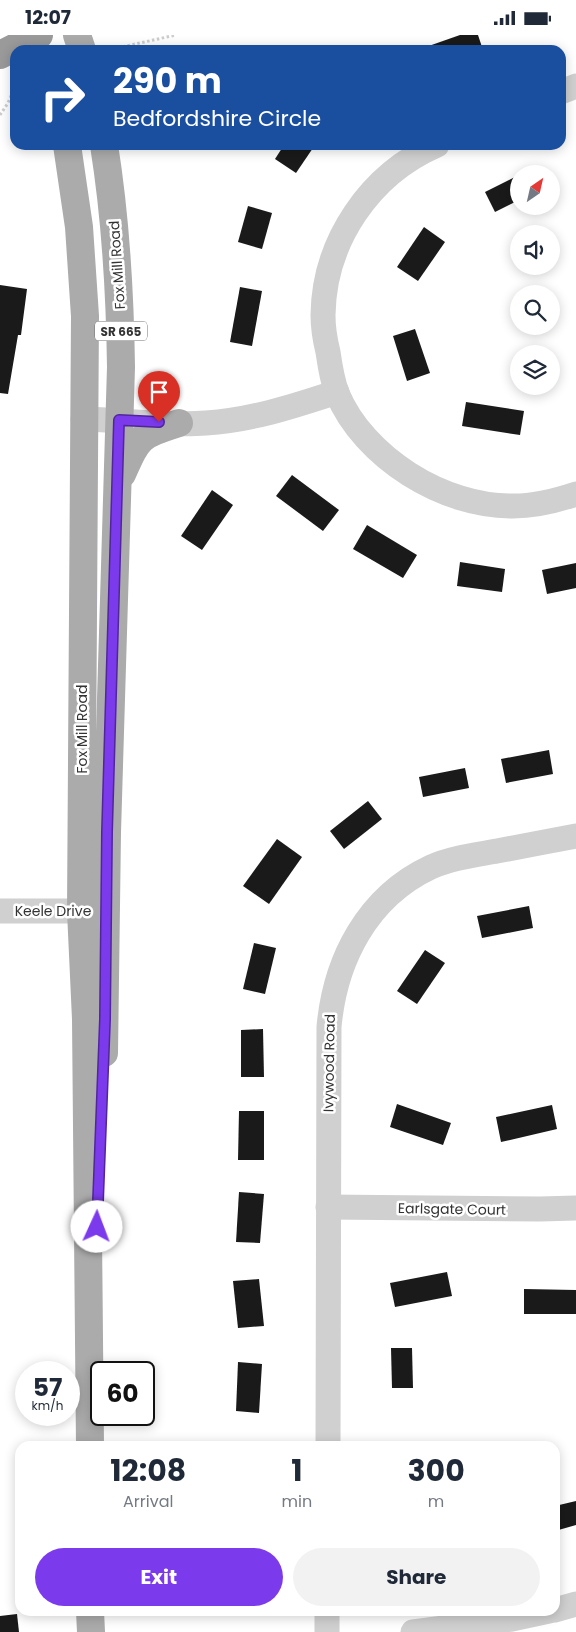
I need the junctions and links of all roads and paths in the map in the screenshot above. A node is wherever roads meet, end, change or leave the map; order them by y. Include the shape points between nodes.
1 (40, 35) edge
2 (176, 35) edge
3 (20, 45) edge
4 (131, 45) edge
5 (10, 98) edge
6 (0, 115) edge
7 (68, 150) edge
8 (105, 150) edge
9 (427, 150) edge
10 (337, 392) junction
11 (84, 419) junction
12 (119, 420) junction
13 (179, 423) junction
14 (117, 485) junction
15 (576, 494) edge
16 (576, 837) edge
17 (0, 911) edge
18 (93, 911) junction
19 (328, 1207) junction
20 (576, 1208) edge
21 (90, 1441) edge
22 (328, 1441) edge
23 (576, 1604) edge
24 (560, 1609) edge
25 (90, 1616) edge
26 (327, 1616) edge
27 (526, 1616) edge
28 (90, 1632) edge
29 (327, 1632) edge
30 (413, 1632) edge

1 - 3 highway
2 - 4 path
5 - 6 path
7 - 11 main road, Fox Mill Road / SR 665 via 79,227 85,316
8 - 12 main road, Fox Mill Road / SR 665 via 120,292
9 - 10 street via 396,169 370,193 350,220 335,250 326,282 323,314
10 - 13 street via 245,418
10 - 15 street via 346,412 382,454 432,487 470,501 512,506 542,503
11 - 12 street
11 - 18 main road, Fox Mill Road / SR 665
12 - 13 street
12 - 14 main road, Fox Mill Road / SR 665
13 - 14 main road via 148,434 134,446
14 - 18 main road, Fox Mill Road / SR 665
16 - 19 street, Ivywood Road via 459,858 431,867 386,898 353,941 339,971 330,1009
17 - 18 street, Keele Drive
18 - 21 main road, Fox Mill Road / SR 665 via 86,1019
19 - 20 street, Earlsgate Court
19 - 22 street, Ivywood Road
23 - 24 street
25 - 28 main road
26 - 29 street
27 - 30 street

